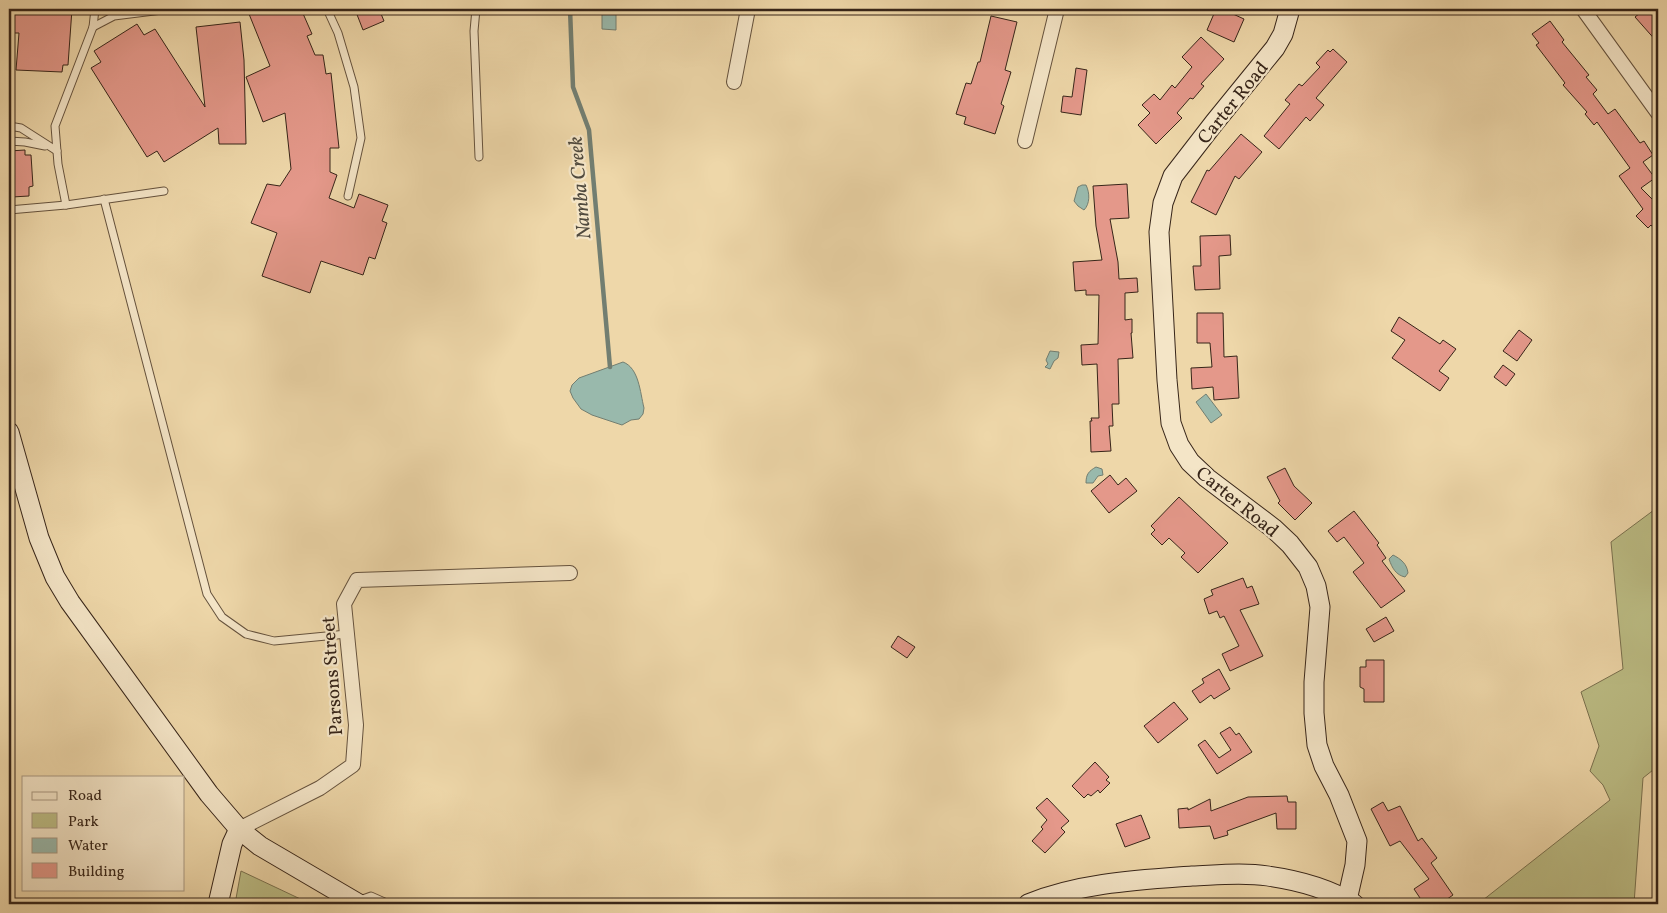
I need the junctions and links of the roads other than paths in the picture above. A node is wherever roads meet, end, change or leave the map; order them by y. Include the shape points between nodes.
1 (95, 9) edge
2 (170, 9) edge
3 (328, 9) edge
4 (476, 9) edge
5 (748, 9) edge
6 (1057, 9) edge
7 (1290, 9) edge
8 (1582, 9) edge
9 (93, 27) junction
10 (734, 82) dead end
11 (1658, 112) edge
12 (9, 126) edge
13 (9, 141) edge
14 (1026, 141) dead end
15 (57, 151) junction
16 (479, 157) dead end
17 (164, 191) dead end
18 (348, 196) dead end
19 (104, 199) junction
20 (66, 205) junction
21 (9, 210) edge
22 (9, 432) edge
23 (570, 573) dead end
24 (347, 634) junction
25 (239, 829) junction
26 (1350, 902) edge
27 (356, 903) edge
28 (218, 904) edge
29 (389, 904) edge
30 (1028, 904) edge

1 - 9 lane
2 - 9 lane via 114,16
3 - 18 lane via 354,87 361,138
4 - 16 lane
5 - 10 street
6 - 14 street
7 - 26 street, Carter Road via 1275,48 1173,176 1163,203 1160,232 1167,380 1171,423 1184,455 1207,478 1290,544 1308,567 1316,586 1320,607 1314,682 1317,745 1357,841
8 - 11 street
9 - 15 lane via 55,126
12 - 15 lane via 21,128
13 - 15 lane via 41,144
15 - 20 lane
17 - 19 lane
19 - 20 lane
19 - 24 lane via 207,594 222,617 246,634 274,641
20 - 21 lane
22 - 25 street via 39,538 60,586 209,794
23 - 24 street, Parsons Street via 357,580 344,604
24 - 25 street, Parsons Street via 356,725 354,764 320,788
25 - 27 street via 260,846
25 - 28 street via 232,844
26 - 30 street via 1307,884 1267,875 1228,874 1088,887 1046,896
27 - 29 lane via 372,896

